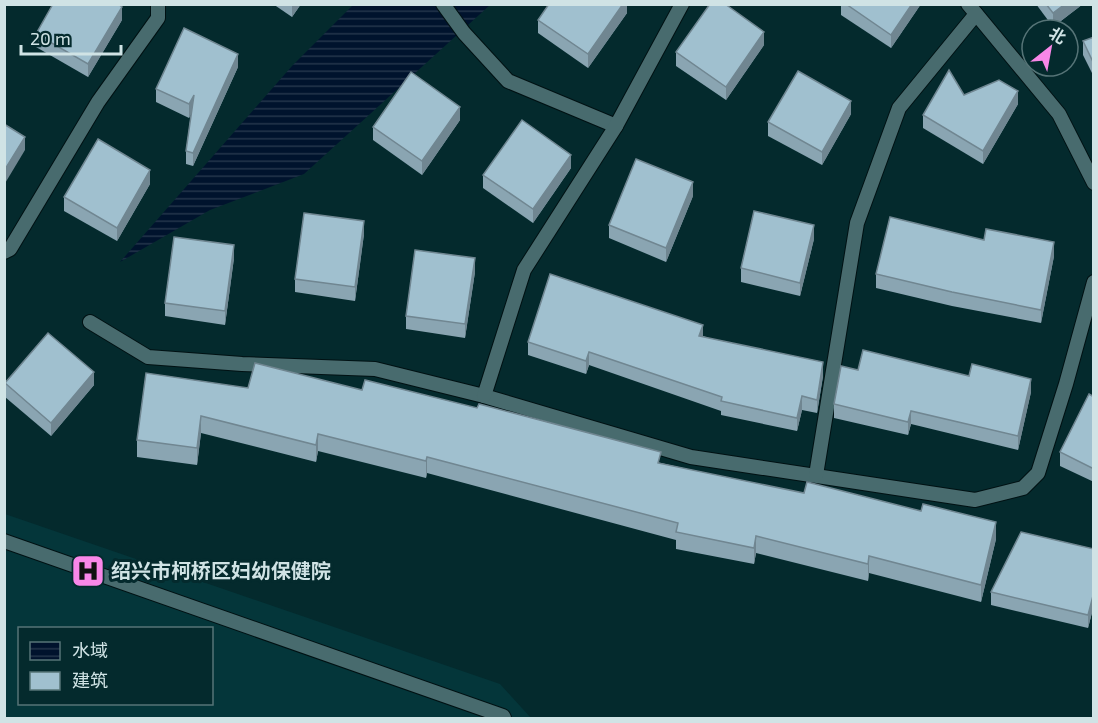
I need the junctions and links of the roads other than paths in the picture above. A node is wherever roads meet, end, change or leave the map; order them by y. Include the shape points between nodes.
1 (158, 4) edge
2 (443, 4) edge
3 (682, 4) edge
4 (972, 9) edge
5 (616, 126) junction
6 (1094, 183) edge
7 (4, 252) edge
8 (1094, 282) edge
9 (90, 322) dead end
10 (484, 396) junction
11 (816, 475) junction
12 (4, 541) edge
13 (504, 718) edge

1 - 7 lane via 158,18 98,102 10,249
2 - 5 lane via 508,81
3 - 5 lane
4 - 6 lane via 1059,114
4 - 11 lane via 899,108 857,224
5 - 10 lane via 524,270
8 - 11 lane via 1038,473 1023,488 975,500
9 - 10 lane via 148,357 375,369
10 - 11 lane via 691,457
12 - 13 lane

